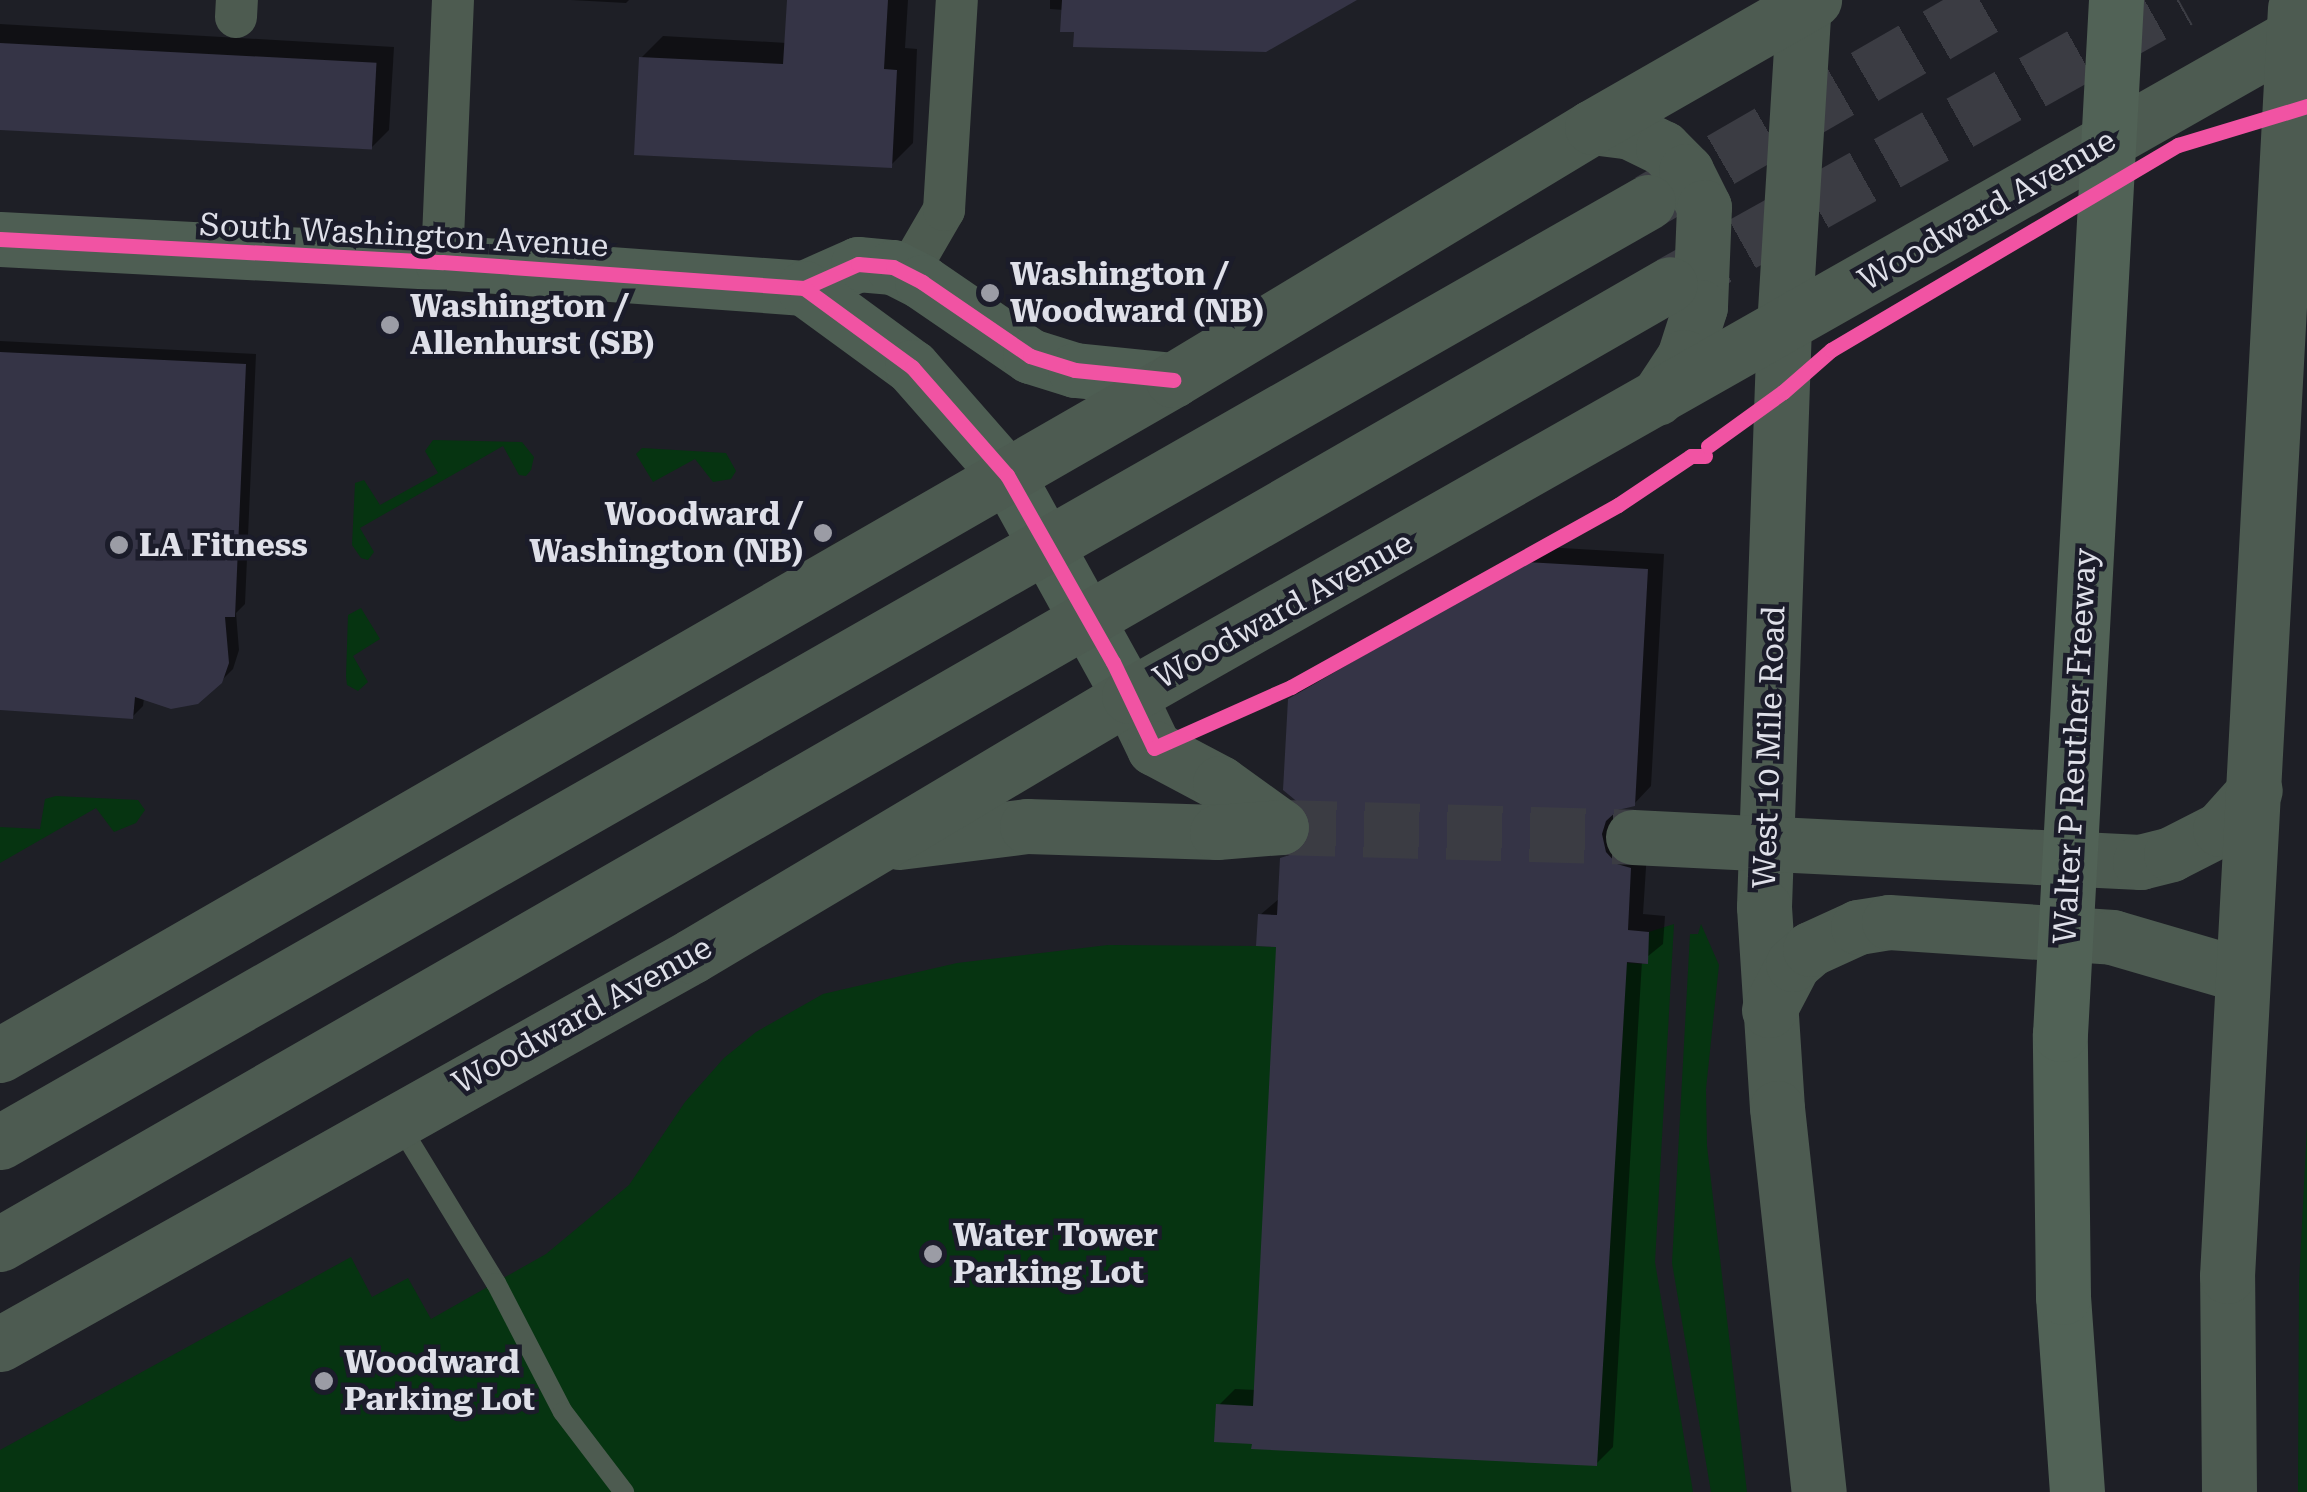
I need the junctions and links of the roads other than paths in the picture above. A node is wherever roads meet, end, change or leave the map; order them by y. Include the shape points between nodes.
1 (454, 0) edge
2 (957, 0) edge
3 (2116, 0) edge
4 (1807, 2) edge
5 (2299, 21) edge
6 (1592, 127) junction
7 (1648, 202) tunnel mouth
8 (0, 240) edge
9 (442, 262) junction
10 (908, 272) junction
11 (1670, 284) tunnel mouth
12 (804, 288) junction
13 (1784, 325) junction
14 (1173, 380) junction
15 (1657, 398) junction
16 (1016, 491) junction
17 (1121, 679) junction
18 (2254, 790) junction
19 (1633, 837) tunnel mouth
20 (1766, 844) junction
21 (876, 845) junction
22 (2242, 975) junction
23 (1769, 1010) junction
24 (0, 1055) edge
25 (396, 1119) junction
26 (0, 1142) edge
27 (0, 1244) edge
28 (0, 1344) edge
29 (624, 1492) edge
30 (1818, 1492) edge
31 (2077, 1492) edge
32 (2229, 1492) edge

1 - 9 street
2 - 10 street via 944,210
3 - 31 highway, Walter P Reuther Freeway via 2060,1034 2063,1297
4 - 6 main road
4 - 13 main road, West 10 Mile Road
5 - 13 main road, Woodward Avenue via 2185,96
5 - 18 main road
6 - 14 main road
6 - 15 main road via 1630,132 1662,148 1686,171 1704,206 1700,306 1684,357
7 - 26 main road
8 - 9 main road, South Washington Avenue
9 - 12 main road, South Washington Avenue
10 - 12 main road, South Washington Avenue via 858,264
10 - 14 main road, South Washington Avenue via 1030,356 1076,370
11 - 27 main road
12 - 16 main road via 912,367
13 - 15 main road, Woodward Avenue
13 - 20 main road, West 10 Mile Road
14 - 16 main road
15 - 17 main road, Woodward Avenue
16 - 17 main road
16 - 24 main road
17 - 21 main road, Woodward Avenue
17 - 21 main road via 1154,748 1220,782 1282,826 1217,832 1028,826
18 - 20 main road via 2220,829 2140,862
18 - 22 main road
19 - 20 main road
20 - 23 main road, West 10 Mile Road
21 - 25 main road, Woodward Avenue via 692,956
22 - 23 main road via 2088,935 1889,922 1827,939 1793,964
22 - 32 main road via 2228,1276
23 - 30 main road, West 10 Mile Road
25 - 28 main road, Woodward Avenue
25 - 29 lane via 496,1283 563,1412

